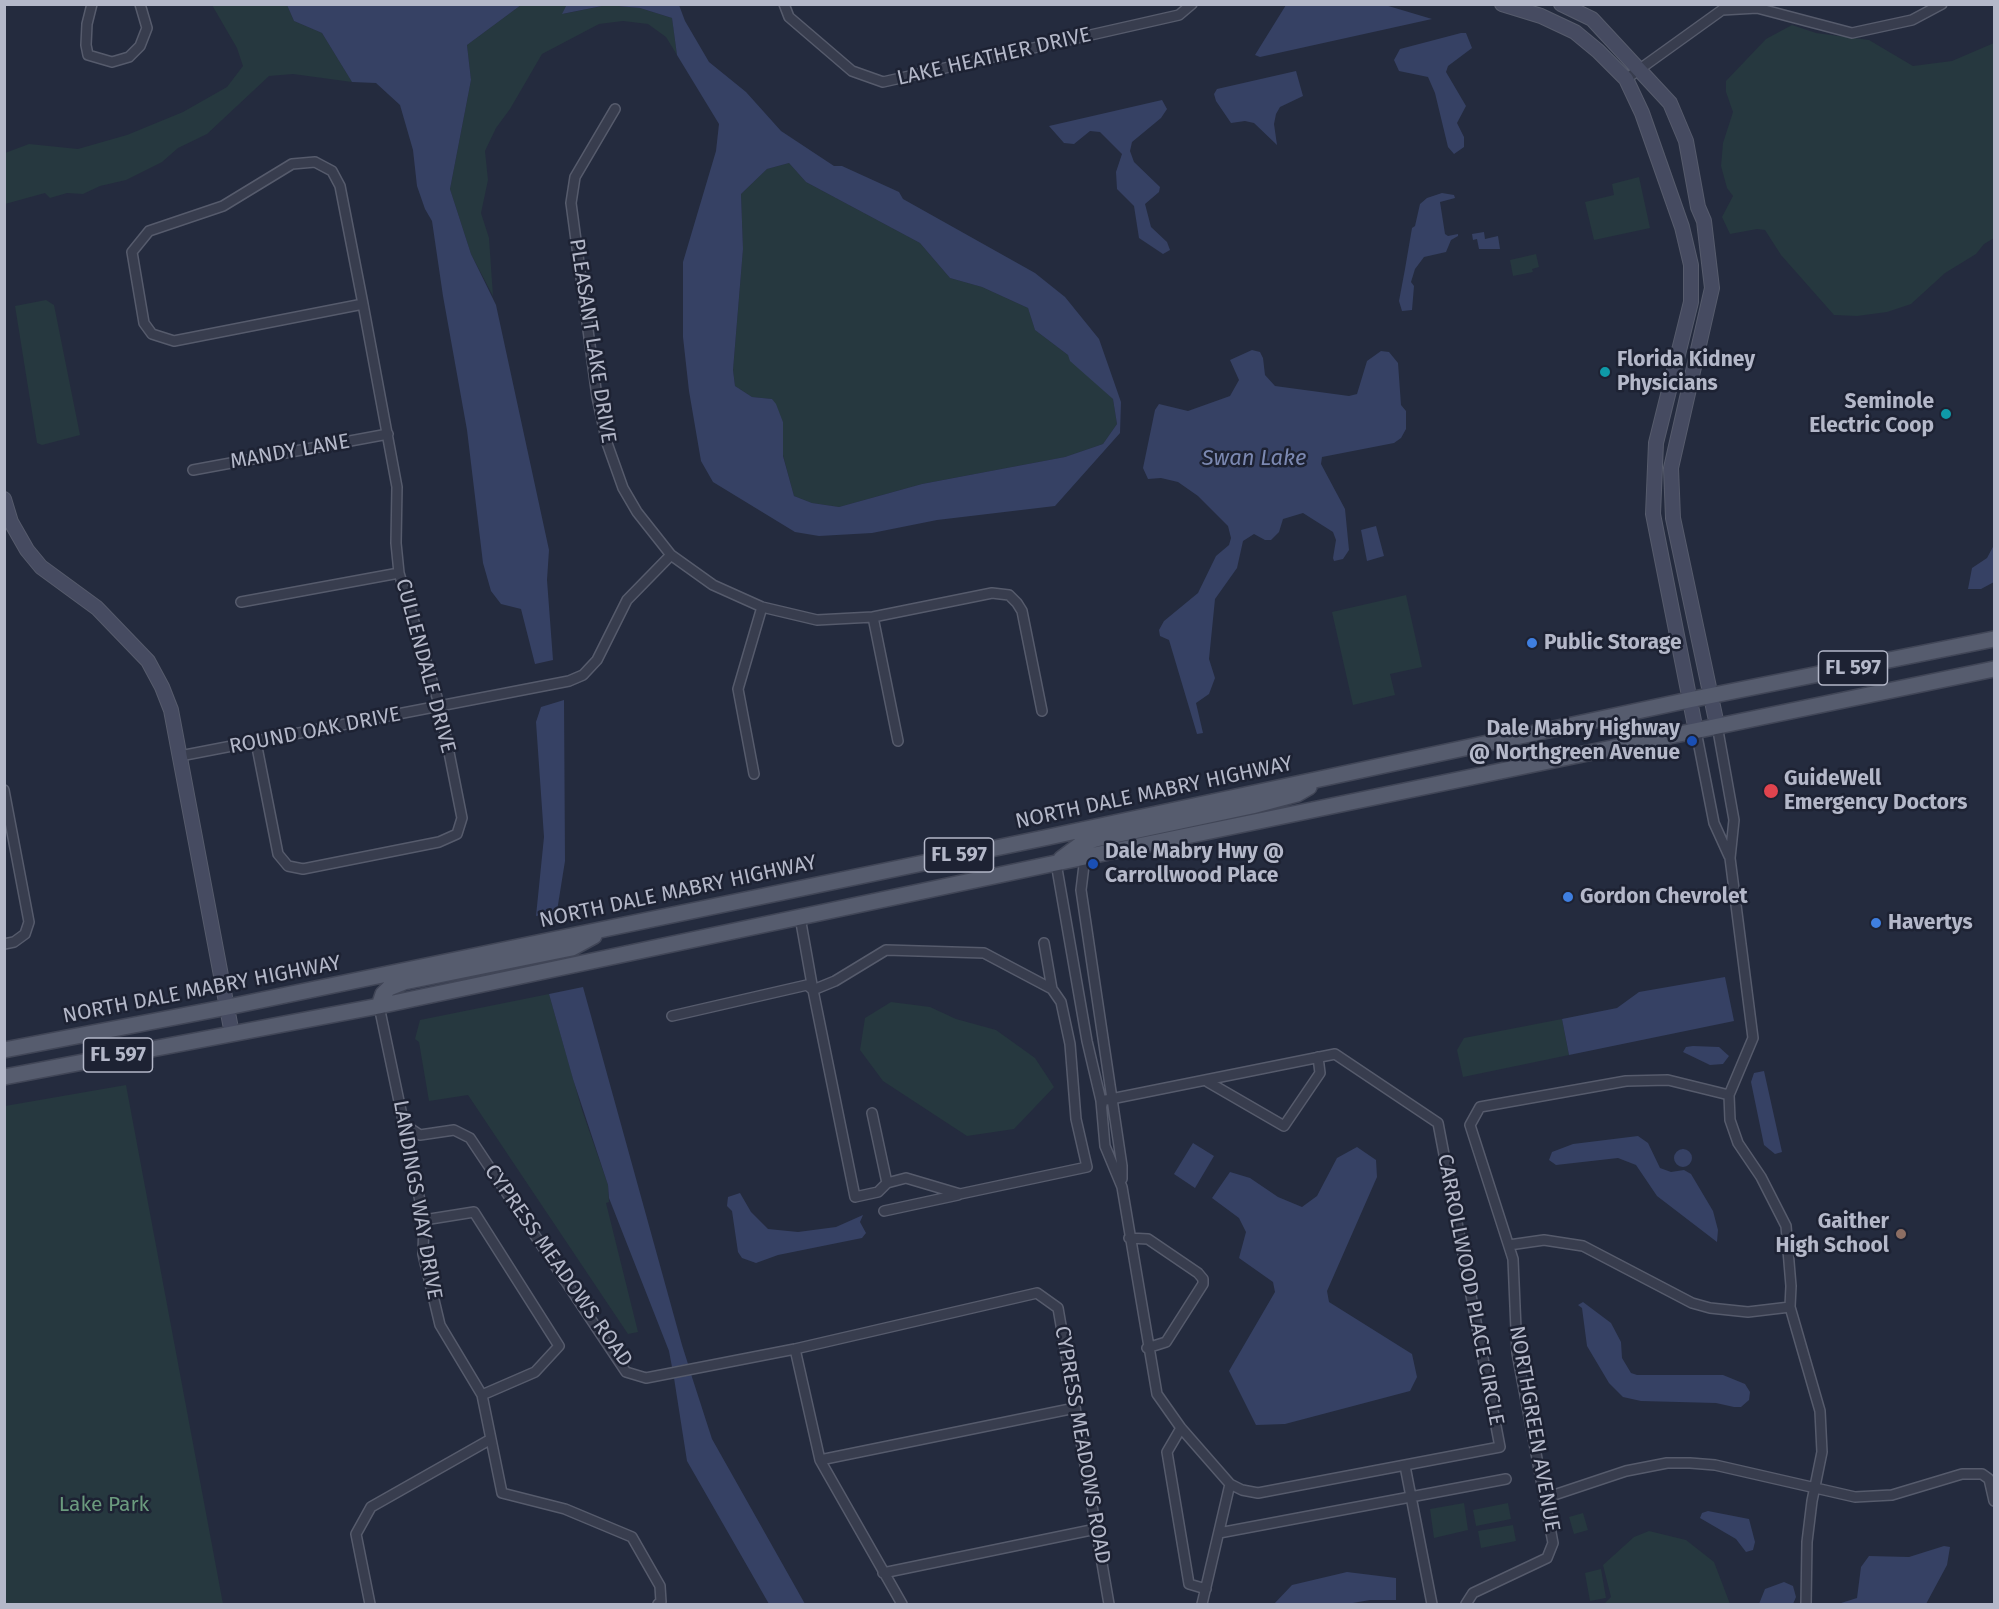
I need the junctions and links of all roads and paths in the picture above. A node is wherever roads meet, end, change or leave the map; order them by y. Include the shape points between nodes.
1 (92, 4) edge
2 (141, 4) edge
3 (784, 4) edge
4 (1192, 4) edge
5 (1502, 4) edge
6 (1561, 4) edge
7 (1942, 4) edge
8 (1641, 68) junction
9 (1626, 80) junction
10 (615, 109) dead end
11 (1706, 238) junction
12 (1686, 246) junction
13 (363, 304) junction
14 (388, 434) junction
15 (193, 470) dead end
16 (4, 499) edge
17 (671, 555) junction
18 (399, 573) junction
19 (241, 602) dead end
20 (762, 607) junction
21 (873, 617) junction
22 (1995, 639) edge
23 (1995, 669) edge
24 (1712, 696) junction
25 (1689, 700) junction
26 (440, 707) junction
27 (1042, 711) dead end
28 (1717, 725) junction
29 (1696, 731) junction
30 (898, 741) dead end
31 (256, 742) junction
32 (180, 756) junction
33 (754, 774) dead end
34 (1328, 777) junction
35 (4, 790) edge
36 (1085, 857) junction
37 (1730, 858) junction
38 (1056, 862) junction
39 (800, 917) junction
40 (609, 928) junction
41 (1044, 943) dead end
42 (4, 944) edge
43 (1090, 955) junction
44 (1073, 958) junction
45 (1052, 989) junction
46 (813, 990) junction
47 (379, 1006) junction
48 (228, 1007) junction
49 (672, 1016) dead end
50 (232, 1034) junction
51 (1102, 1035) junction
52 (1087, 1041) junction
53 (1070, 1044) junction
54 (4, 1050) edge
55 (1318, 1057) junction
56 (4, 1077) edge
57 (1208, 1082) junction
58 (1729, 1095) junction
59 (1112, 1100) junction
60 (1101, 1101) junction
61 (872, 1113) dead end
62 (405, 1125) junction
63 (887, 1183) junction
64 (1122, 1187) junction
65 (960, 1194) junction
66 (884, 1211) dead end
67 (424, 1220) junction
68 (1129, 1238) junction
69 (1509, 1245) junction
70 (1790, 1307) junction
71 (1147, 1348) junction
72 (795, 1349) junction
73 (482, 1395) junction
74 (1075, 1408) junction
75 (1181, 1428) junction
76 (490, 1439) junction
77 (820, 1460) junction
78 (1405, 1466) junction
79 (1506, 1479) dead end
80 (1230, 1484) junction
81 (1815, 1489) junction
82 (1411, 1497) junction
83 (1545, 1498) junction
84 (1995, 1501) edge
85 (1096, 1528) junction
86 (1219, 1533) junction
87 (883, 1573) junction
88 (1206, 1589) junction
89 (370, 1605) edge
90 (658, 1605) edge
91 (902, 1605) edge
92 (1109, 1605) edge
93 (1202, 1605) edge
94 (1432, 1605) edge
95 (1466, 1605) edge
96 (1806, 1605) edge

1 - 2 street via 87,24 88,55 112,62 129,57 140,46 147,28
3 - 4 street, LAKE HEATHER DRIVE via 789,18 852,71 883,82 1179,15
5 - 9 street via 1575,32
6 - 8 street via 1592,20
7 - 8 street via 1912,20 1852,33 1757,8 1722,10
8 - 9 street
8 - 11 street via 1670,103 1686,141
9 - 12 street via 1642,113
10 - 17 street, PLEASANT LAKE DRIVE via 575,177 571,203 597,397 607,443 623,488
11 - 12 street
11 - 24 street via 1712,288 1671,468 1673,518
12 - 25 street via 1691,265 1691,302 1656,443 1653,514
13 - 13 street, CULLENDALE DRIVE via 340,186 332,171 315,162 292,164 223,206 149,231 132,252 144,323 152,334 174,341
13 - 14 street, CULLENDALE DRIVE
14 - 15 street, MANDY LANE
14 - 18 street, CULLENDALE DRIVE via 397,487
16 - 32 street via 11,522 41,567 97,608 148,661 171,710
17 - 20 street, PLEASANT LAKE DRIVE via 713,585
17 - 26 street, ROUND OAK DRIVE via 627,600 597,660 583,675
18 - 19 street
18 - 26 street, CULLENDALE DRIVE
20 - 21 street, PLEASANT LAKE DRIVE via 817,620
20 - 33 street via 738,689
21 - 27 street, PLEASANT LAKE DRIVE via 992,593 1009,595 1022,611
21 - 30 street
22 - 24 main road, NORTH DALE MABRY HIGHWAY / FL 597
23 - 28 main road, FL 597
24 - 25 main road, NORTH DALE MABRY HIGHWAY / FL 597
24 - 28 street
25 - 29 street
25 - 34 main road, NORTH DALE MABRY HIGHWAY / FL 597
26 - 31 street, ROUND OAK DRIVE
26 - 31 street, CULLENDALE DRIVE via 462,818 457,834 439,842 303,869 288,866 278,854
28 - 29 main road, FL 597
28 - 37 street via 1734,820
29 - 36 main road, FL 597
29 - 37 street via 1714,824
31 - 32 street, ROUND OAK DRIVE
32 - 48 street
34 - 38 main road via 1297,794 1096,839 1081,844
34 - 40 main road, NORTH DALE MABRY HIGHWAY / FL 597
35 - 42 street via 29,922 25,934
36 - 38 main road, FL 597
36 - 43 street via 1081,890
37 - 58 street via 1752,1038
38 - 39 main road, FL 597
38 - 44 street
39 - 46 street
39 - 47 main road, FL 597
40 - 47 main road via 572,948 404,982 389,988
40 - 48 main road, NORTH DALE MABRY HIGHWAY / FL 597
41 - 45 street
43 - 44 street
43 - 51 street
44 - 52 street
45 - 46 street via 984,953 886,950
45 - 53 street via 1061,1002
46 - 49 street via 807,985
46 - 63 street via 855,1197 878,1192
47 - 50 main road, FL 597
47 - 62 street, LANDINGS WAY DRIVE
48 - 50 street
48 - 54 main road, NORTH DALE MABRY HIGHWAY / FL 597
50 - 56 main road, FL 597
51 - 52 street
51 - 59 street
52 - 53 street
52 - 60 street
53 - 65 street via 1076,1119 1087,1167
55 - 57 street, CARROLLWOOD PLACE CIRCLE
55 - 57 street via 1320,1072 1284,1126
55 - 78 street, CARROLLWOOD PLACE CIRCLE via 1335,1054 1438,1123 1500,1446
57 - 59 street, CARROLLWOOD PLACE CIRCLE
58 - 69 street, NORTHGREEN AVENUE via 1668,1080 1626,1081 1480,1107 1470,1125
58 - 70 street via 1733,1132 1786,1226
59 - 60 street, CARROLLWOOD PLACE CIRCLE
59 - 64 street
60 - 64 street via 1105,1146
61 - 63 street
62 - 67 street, LANDINGS WAY DRIVE
62 - 72 street, CYPRESS MEADOWS ROAD via 420,1135 454,1130 470,1138 626,1372 646,1378
63 - 65 street via 906,1178
64 - 68 street
65 - 66 street
67 - 73 street, LANDINGS WAY DRIVE via 423,1254 440,1325
67 - 73 street via 474,1212 559,1346 535,1372
68 - 71 street
68 - 71 street via 1148,1239 1203,1279 1166,1342
69 - 70 street via 1544,1240 1583,1246 1692,1303 1710,1308 1748,1312
69 - 83 street, NORTHGREEN AVENUE via 1516,1284 1517,1353
70 - 81 street via 1820,1411 1822,1452
71 - 75 street via 1157,1394
72 - 74 street, CYPRESS MEADOWS ROAD via 1037,1293 1058,1308
72 - 77 street
73 - 76 street, LANDINGS WAY DRIVE
74 - 77 street
74 - 85 street, CYPRESS MEADOWS ROAD
75 - 80 street
75 - 88 street via 1167,1452 1190,1584
76 - 89 street via 371,1506 356,1534
76 - 90 street, LANDINGS WAY DRIVE via 502,1493 565,1509 632,1537 660,1586
77 - 87 street
78 - 80 street, CARROLLWOOD PLACE CIRCLE via 1258,1493
78 - 82 street
79 - 82 street
80 - 86 street
81 - 83 street via 1715,1466 1667,1463 1617,1473
81 - 84 street via 1874,1497 1974,1473 1989,1479
81 - 96 street via 1807,1542
82 - 86 street
82 - 94 street
83 - 95 street, NORTHGREEN AVENUE via 1553,1543 1547,1558 1473,1593
85 - 87 street
85 - 92 street, CYPRESS MEADOWS ROAD
86 - 88 street
87 - 91 street
88 - 93 street

